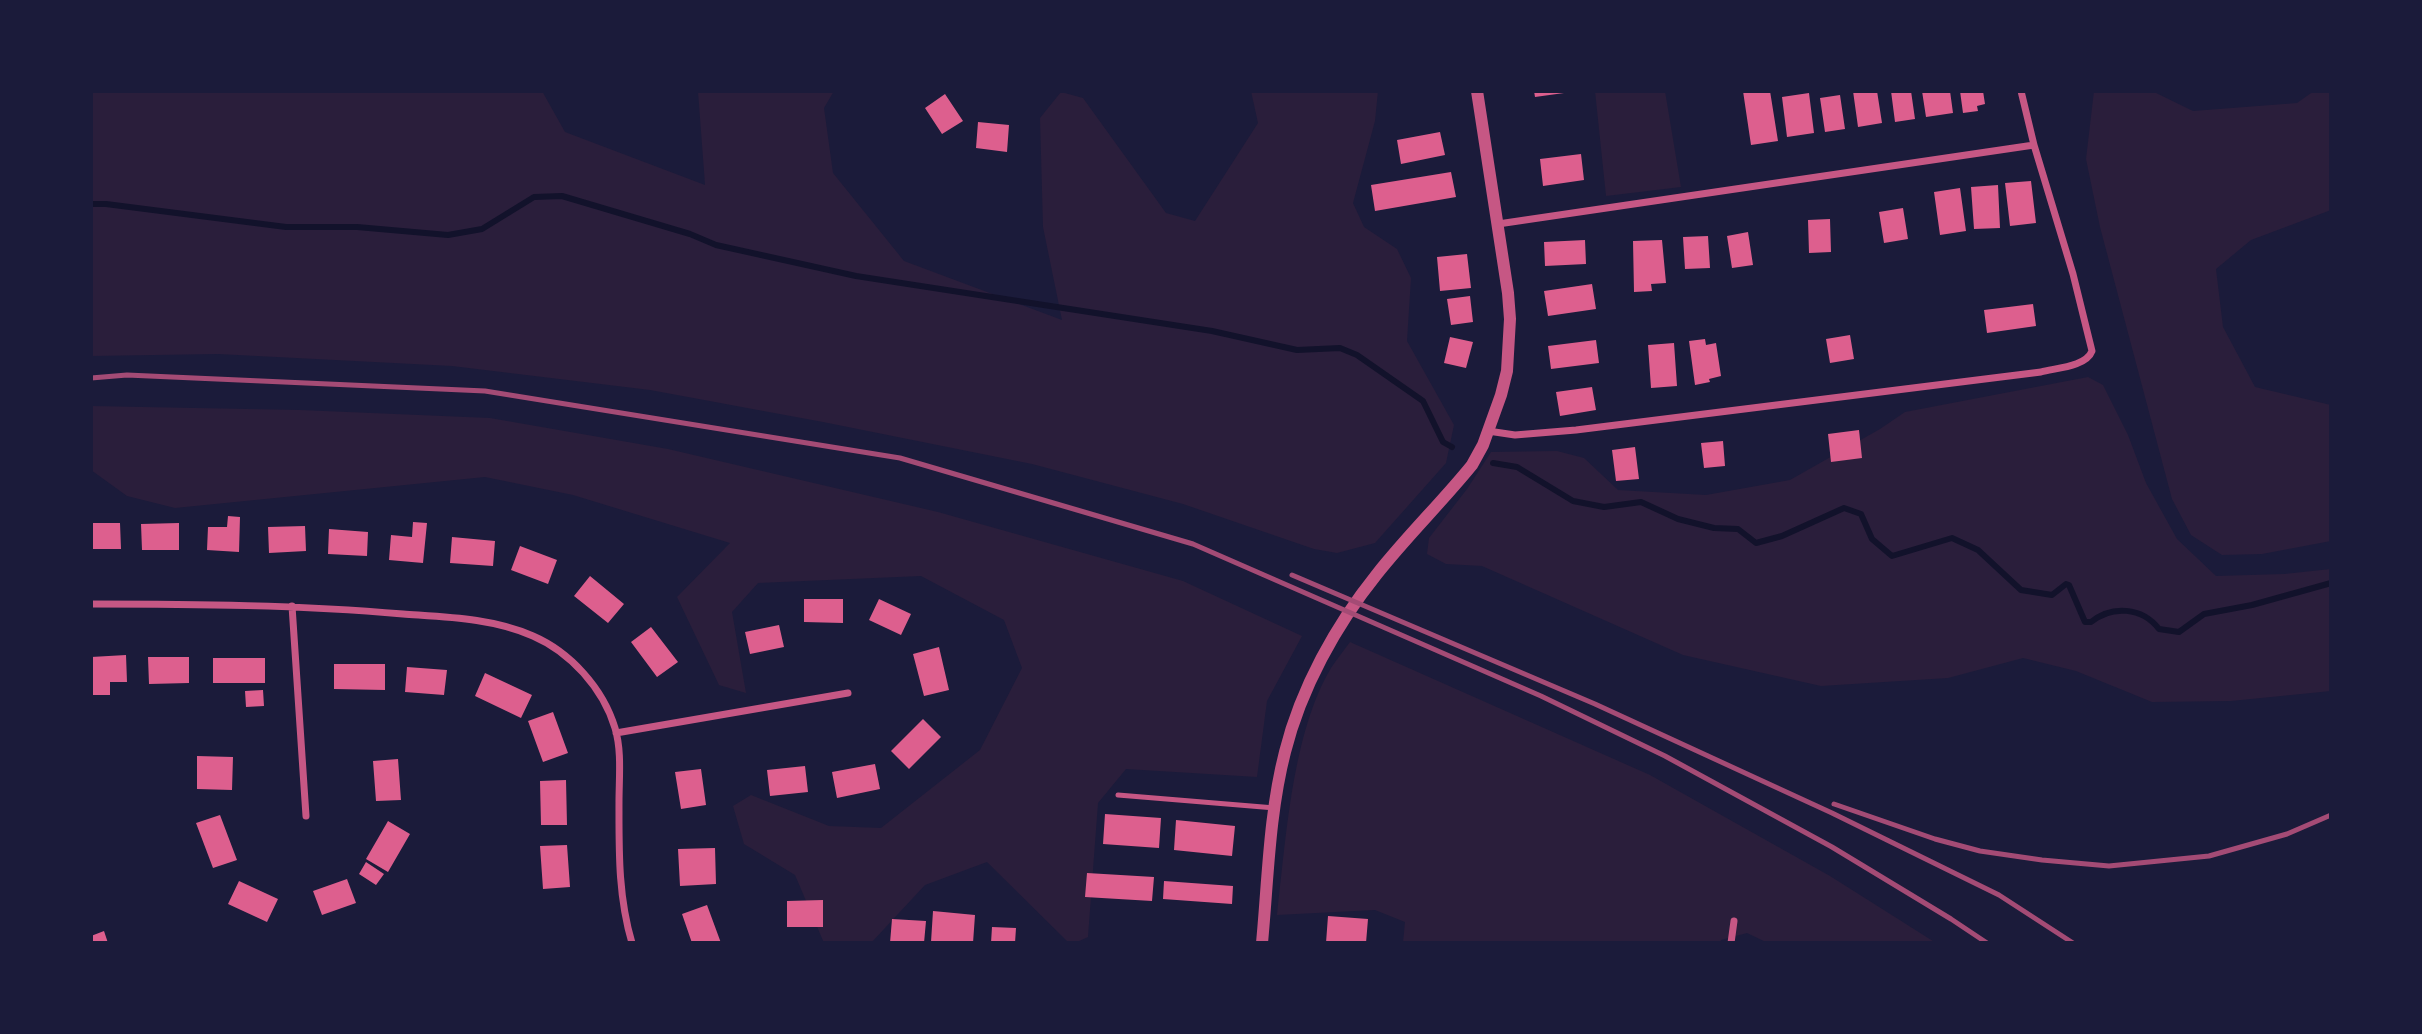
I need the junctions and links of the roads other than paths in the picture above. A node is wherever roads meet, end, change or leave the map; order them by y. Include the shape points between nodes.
1 (1477, 91) edge
2 (2021, 91) edge
3 (2034, 145) junction
4 (1498, 224) junction
5 (1488, 431) junction
6 (91, 604) edge
7 (292, 606) junction
8 (848, 694) dead end
9 (616, 733) junction
10 (1118, 795) dead end
11 (1275, 808) junction
12 (306, 816) dead end
13 (1734, 921) dead end
14 (632, 943) edge
15 (1262, 943) edge
16 (1731, 943) edge

1 - 4 street
2 - 3 street
3 - 4 street
3 - 5 street via 2092,342 2090,357 2081,362 2040,372 1576,430 1514,435
4 - 5 street via 1508,293 1509,352
5 - 11 street via 1472,465 1377,575 1331,642 1292,725
6 - 7 street
7 - 9 street via 485,622 532,635 586,676
7 - 12 street
8 - 9 street
9 - 14 street via 621,895
10 - 11 lane
11 - 15 street
13 - 16 street

